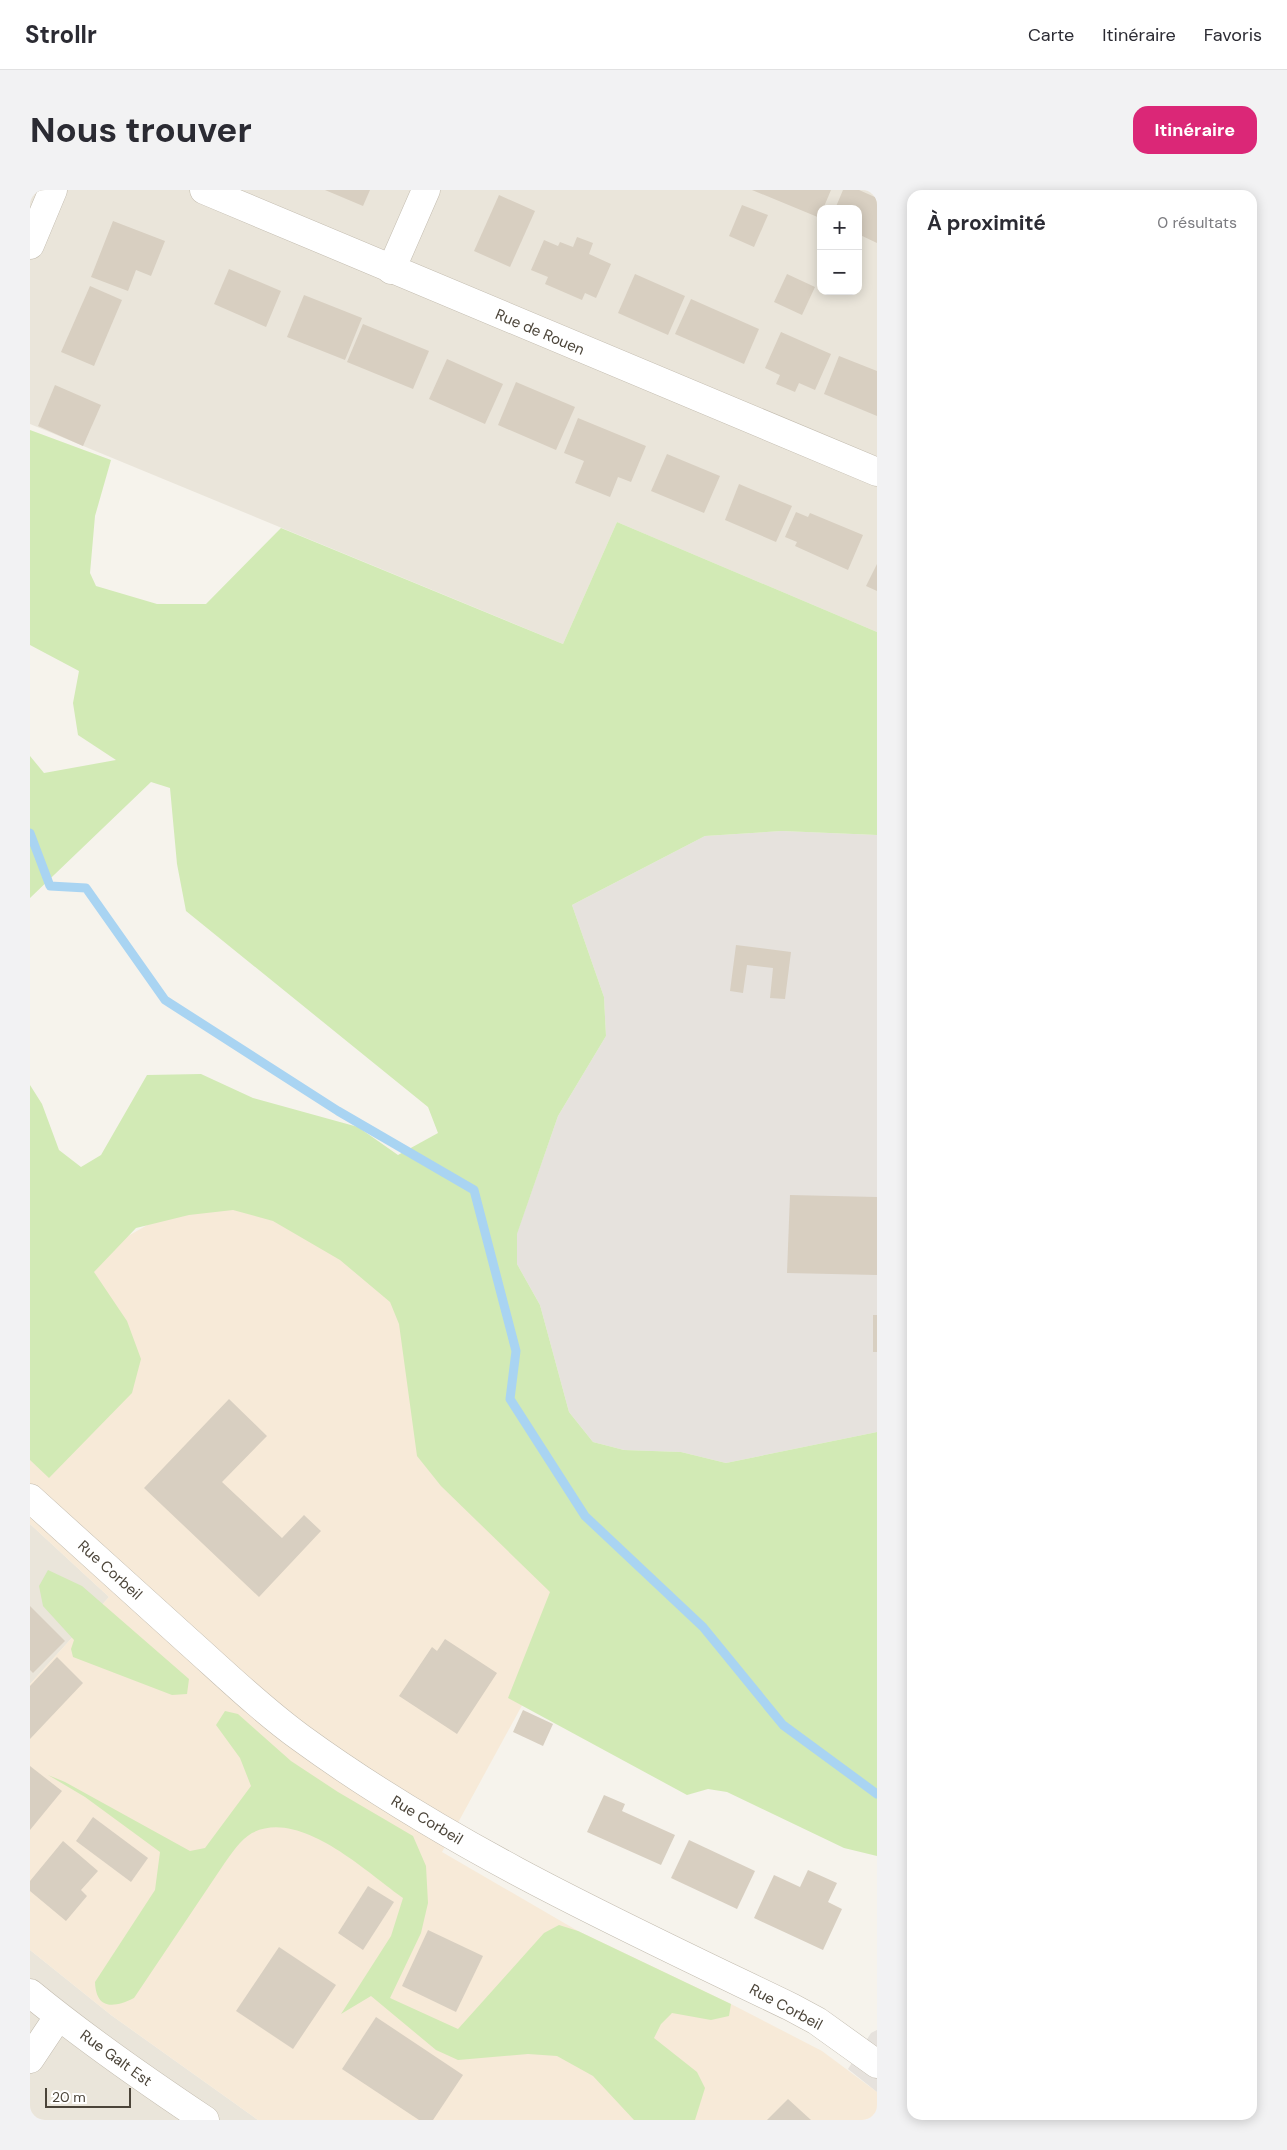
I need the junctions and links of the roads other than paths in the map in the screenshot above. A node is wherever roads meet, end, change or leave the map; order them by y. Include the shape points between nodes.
1 (53, 190) edge
2 (204, 190) edge
3 (426, 190) edge
4 (30, 244) edge
5 (391, 270) junction
6 (877, 472) edge
7 (30, 1498) edge
8 (30, 1993) edge
9 (58, 2017) junction
10 (30, 2059) edge
11 (877, 2064) edge
12 (205, 2120) edge

1 - 4 street
2 - 5 street, Rue de Rouen
3 - 5 street
5 - 6 street, Rue de Rouen
7 - 11 street, Rue Corbeil via 225,1674 298,1736 343,1768 405,1808 539,1883 817,2021
8 - 9 street, Rue Galt Est
9 - 10 street
9 - 12 street, Rue Galt Est

